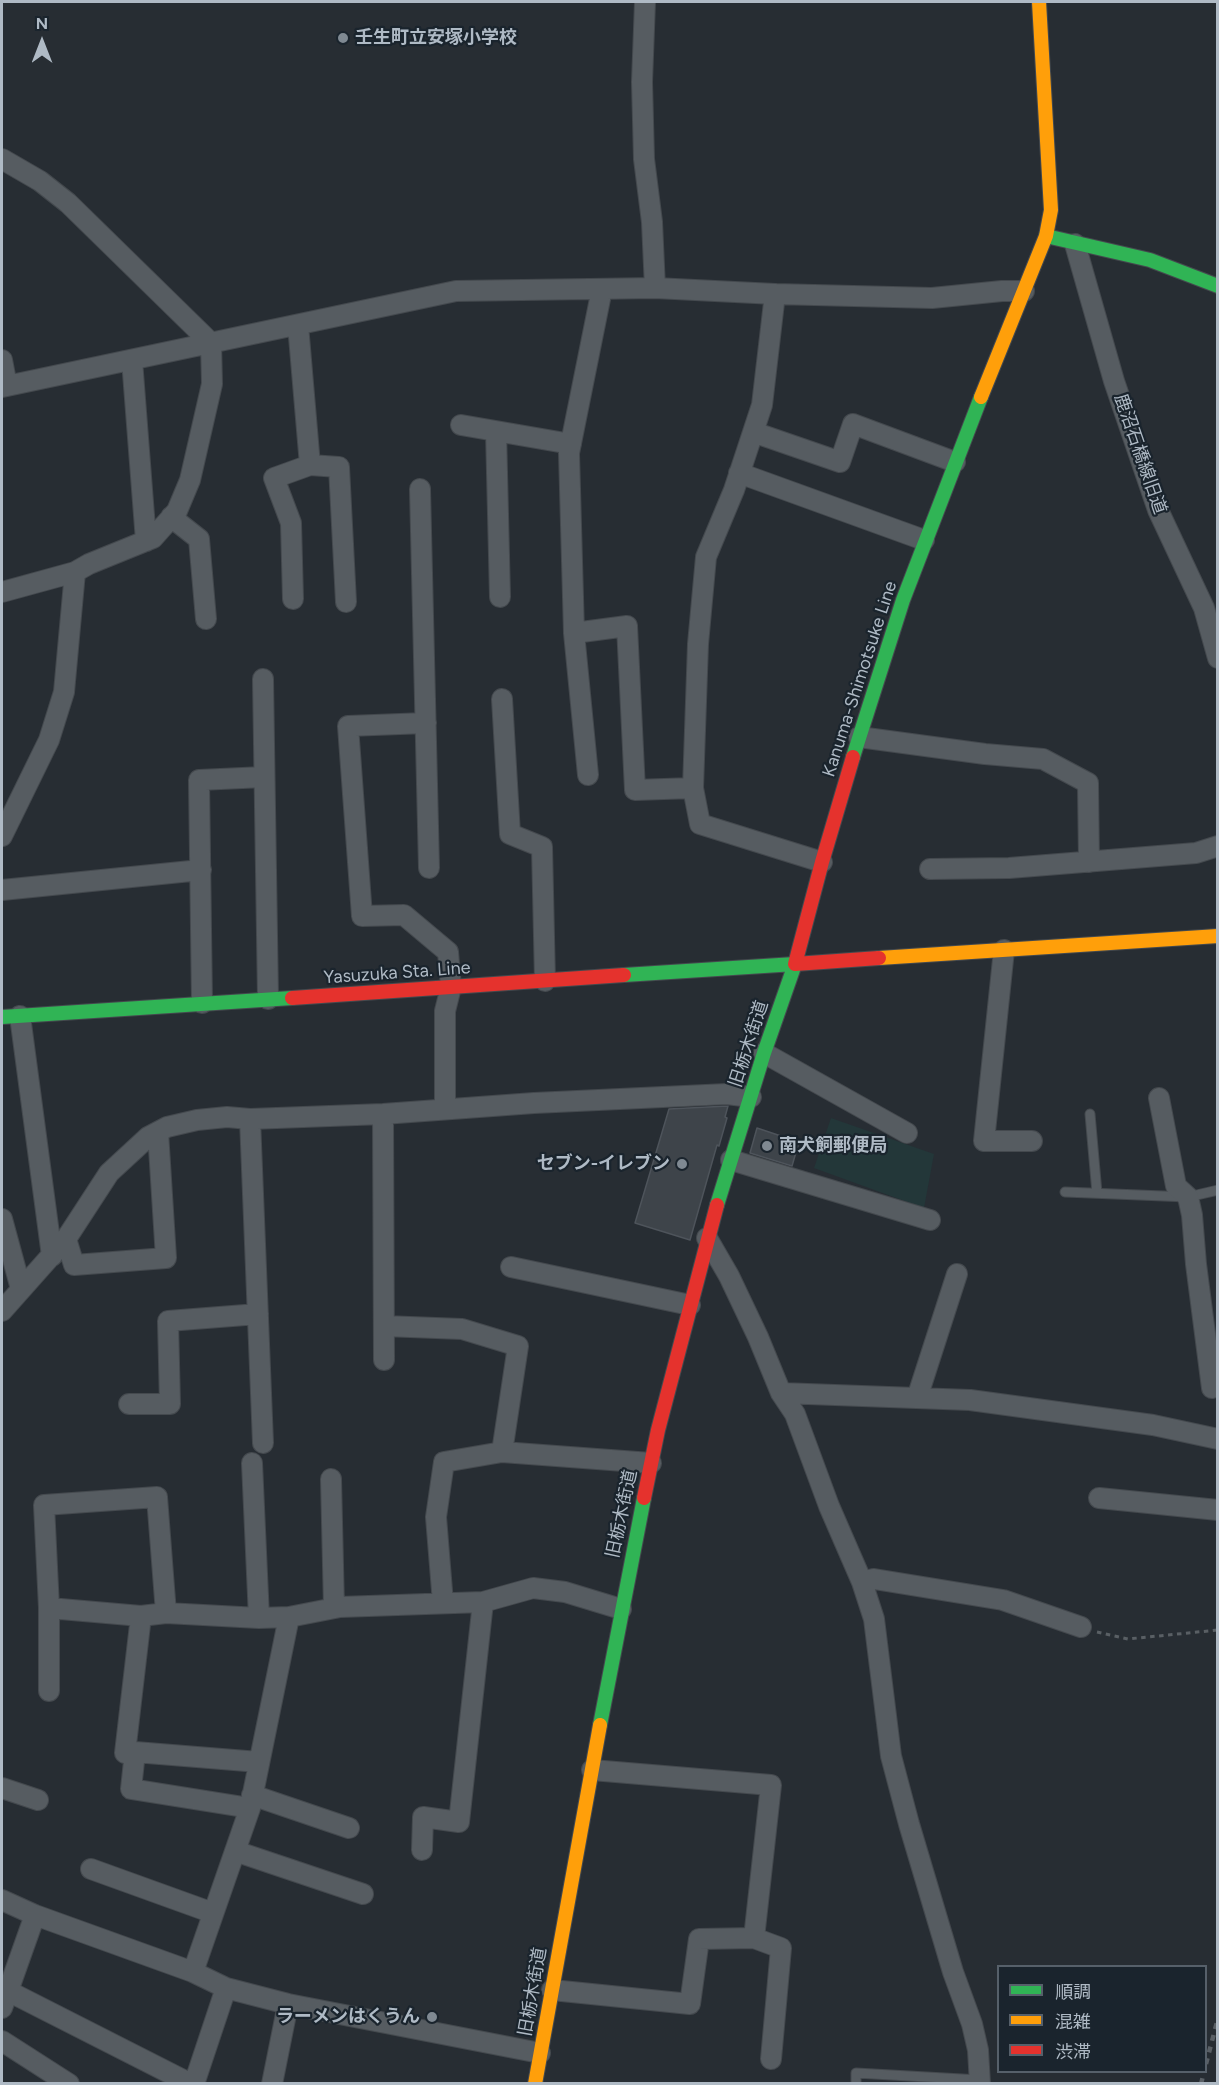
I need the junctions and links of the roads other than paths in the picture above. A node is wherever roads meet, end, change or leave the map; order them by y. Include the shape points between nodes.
1 (645, 2) edge
2 (1039, 2) edge
3 (2, 159) edge
4 (1046, 236) junction
5 (1075, 244) junction
6 (1218, 286) edge
7 (655, 288) junction
8 (602, 289) junction
9 (1024, 291) junction
10 (775, 294) junction
11 (298, 325) junction
12 (212, 343) junction
13 (2, 360) edge
14 (132, 360) junction
15 (4, 387) edge
16 (461, 425) dead end
17 (496, 431) junction
18 (753, 432) junction
19 (571, 444) junction
20 (955, 462) junction
21 (310, 465) junction
22 (739, 473) junction
23 (420, 489) dead end
24 (171, 518) junction
25 (924, 540) junction
26 (146, 541) junction
27 (75, 572) junction
28 (2, 592) edge
29 (500, 597) dead end
30 (293, 599) dead end
31 (346, 602) dead end
32 (1211, 608) edge
33 (206, 619) dead end
34 (574, 633) junction
35 (1218, 658) edge
36 (263, 678) dead end
37 (502, 699) dead end
38 (426, 723) junction
39 (859, 737) junction
40 (588, 776) dead end
41 (264, 777) junction
42 (693, 788) junction
43 (2, 836) edge
44 (1218, 846) edge
45 (822, 862) junction
46 (1089, 862) junction
47 (429, 868) dead end
48 (930, 869) dead end
49 (201, 870) junction
50 (2, 890) edge
51 (1218, 936) edge
52 (1004, 950) junction
53 (795, 964) junction
54 (545, 981) junction
55 (452, 987) junction
56 (268, 999) junction
57 (202, 1003) junction
58 (11, 1016) edge
59 (764, 1053) junction
60 (751, 1097) junction
61 (1159, 1098) dead end
62 (446, 1109) junction
63 (383, 1114) junction
64 (1090, 1114) dead end
65 (249, 1119) junction
66 (158, 1132) junction
67 (907, 1133) dead end
68 (1032, 1141) dead end
69 (731, 1160) junction
70 (1218, 1190) edge
71 (1065, 1192) dead end
72 (1097, 1193) junction
73 (1188, 1197) junction
74 (2, 1219) edge
75 (930, 1220) dead end
76 (707, 1238) junction
77 (66, 1239) junction
78 (52, 1256) junction
79 (510, 1267) dead end
80 (957, 1274) dead end
81 (21, 1289) junction
82 (690, 1305) junction
83 (2, 1311) edge
84 (258, 1314) junction
85 (384, 1326) junction
86 (384, 1360) dead end
87 (1212, 1388) dead end
88 (781, 1393) junction
89 (917, 1398) junction
90 (129, 1404) dead end
91 (1218, 1439) edge
92 (263, 1443) dead end
93 (502, 1452) junction
94 (252, 1463) dead end
95 (651, 1463) junction
96 (331, 1479) dead end
97 (1099, 1498) dead end
98 (1218, 1510) edge
99 (862, 1582) junction
100 (483, 1602) junction
101 (442, 1603) junction
102 (49, 1608) junction
103 (334, 1608) junction
104 (621, 1609) junction
105 (166, 1613) junction
106 (141, 1616) junction
107 (289, 1617) junction
108 (259, 1618) junction
109 (1081, 1627) road end
110 (49, 1691) dead end
111 (135, 1752) junction
112 (259, 1762) junction
113 (592, 1770) junction
114 (2, 1788) edge
115 (38, 1800) dead end
116 (251, 1802) junction
117 (349, 1828) dead end
118 (422, 1850) dead end
119 (235, 1851) junction
120 (91, 1869) dead end
121 (363, 1894) dead end
122 (2, 1900) edge
123 (213, 1913) junction
124 (35, 1915) junction
125 (754, 1938) junction
126 (193, 1972) junction
127 (226, 1988) junction
128 (552, 1989) junction
129 (5, 2000) edge
130 (288, 2004) junction
131 (2, 2041) edge
132 (540, 2053) junction
133 (771, 2059) dead end
134 (980, 2082) edge
135 (69, 2084) edge
136 (193, 2084) edge
137 (272, 2084) edge
138 (535, 2084) edge
139 (856, 2084) edge

1 - 7 street via 644,148
2 - 4 main road, Kanuma-Shimotsuke Line via 1051,186
3 - 12 street via 68,203
4 - 5 main road
4 - 9 main road, Kanuma-Shimotsuke Line
5 - 6 main road via 1149,260
5 - 32 street, 鹿沼石橋線旧道 via 1114,381 1158,510
7 - 8 street
7 - 10 street
8 - 11 street via 456,291
8 - 19 street
9 - 10 street via 932,298
9 - 20 main road, Kanuma-Shimotsuke Line
10 - 18 street via 762,405
11 - 12 street
11 - 21 street
12 - 14 street
12 - 24 street via 212,384 190,480
13 - 15 street
14 - 15 street
14 - 26 street
16 - 17 street
17 - 19 street
17 - 29 street
18 - 20 street via 840,462 853,424
18 - 22 street
19 - 34 street
20 - 25 main road, Kanuma-Shimotsuke Line
21 - 30 street via 274,478 291,523
21 - 31 street via 339,467
22 - 25 street
22 - 42 street via 706,557 698,645
23 - 38 street
24 - 26 street
24 - 33 street via 199,539
25 - 39 main road, Kanuma-Shimotsuke Line
26 - 27 street
27 - 28 street
27 - 43 street via 64,692 49,740
32 - 35 street, 鹿沼石橋線旧道
34 - 40 street
34 - 42 street via 627,626 635,790
36 - 41 street
37 - 54 street via 510,834 542,847
38 - 47 street
38 - 55 street via 348,726 362,916 404,915 448,952
39 - 45 main road, Kanuma-Shimotsuke Line
39 - 46 street via 1043,759 1088,783
41 - 49 street via 199,780
41 - 56 street
42 - 45 street via 700,824
44 - 46 street via 1196,853
45 - 53 main road, Kanuma-Shimotsuke Line
46 - 48 street
49 - 50 street
49 - 57 street
51 - 52 main road
52 - 53 main road
52 - 68 street via 984,1141
53 - 54 main road, Yasuzuka Sta. Line
53 - 59 main road, 旧栃木街道
54 - 55 main road, Yasuzuka Sta. Line
55 - 56 main road, Yasuzuka Sta. Line
55 - 62 street via 445,1011
56 - 57 main road, Yasuzuka Sta. Line
57 - 58 main road, Yasuzuka Sta. Line
58 - 78 street
59 - 60 main road, 旧栃木街道
59 - 67 street
60 - 62 street via 727,1094
60 - 69 main road, 旧栃木街道
61 - 73 street via 1176,1186
62 - 63 street
63 - 65 street
63 - 85 street
64 - 72 lane
65 - 66 street via 197,1120
65 - 84 street
66 - 77 street via 109,1173
66 - 77 street via 166,1258 74,1265
69 - 75 street
69 - 76 main road, 旧栃木街道
70 - 73 lane
71 - 72 lane
72 - 73 lane
73 - 87 street
74 - 81 street
76 - 82 main road, 旧栃木街道
76 - 88 street via 758,1336
77 - 78 street
78 - 81 street
79 - 82 street
80 - 89 street
81 - 83 street
82 - 95 main road, 旧栃木街道
84 - 90 street via 168,1321 170,1404
84 - 92 street
85 - 86 street
85 - 93 street via 462,1329 518,1346
88 - 89 street
88 - 99 street via 795,1414
89 - 91 street via 970,1400 1153,1425
93 - 95 street
93 - 101 street via 444,1462 436,1517
94 - 108 street
95 - 104 main road, 旧栃木街道
96 - 103 street
97 - 98 street
99 - 109 street via 874,1579 1003,1600
99 - 134 street via 874,1619 891,1756 972,2024
100 - 101 street
100 - 104 street via 533,1588 565,1592
100 - 118 street via 459,1822 423,1816
101 - 103 street
102 - 105 street via 44,1505 157,1497
102 - 106 street
102 - 110 street
103 - 107 street
104 - 113 main road, 旧栃木街道
105 - 106 street
105 - 108 street
106 - 111 street via 125,1753
107 - 108 street
107 - 112 street
111 - 112 street
111 - 116 street via 131,1789
112 - 116 street
113 - 125 street via 771,1785
113 - 128 main road, 旧栃木街道
114 - 115 street
116 - 117 street
116 - 119 street
119 - 121 street
119 - 123 street
120 - 123 street
122 - 124 street
123 - 126 street
124 - 126 street
124 - 129 street
125 - 128 street via 699,1939 690,2004
125 - 133 street via 781,1948
126 - 127 street
127 - 130 street
127 - 136 street
128 - 132 main road, 旧栃木街道
129 - 136 street
130 - 132 street
130 - 137 street
131 - 135 street
132 - 138 main road, 旧栃木街道
134 - 139 lane via 856,2073

